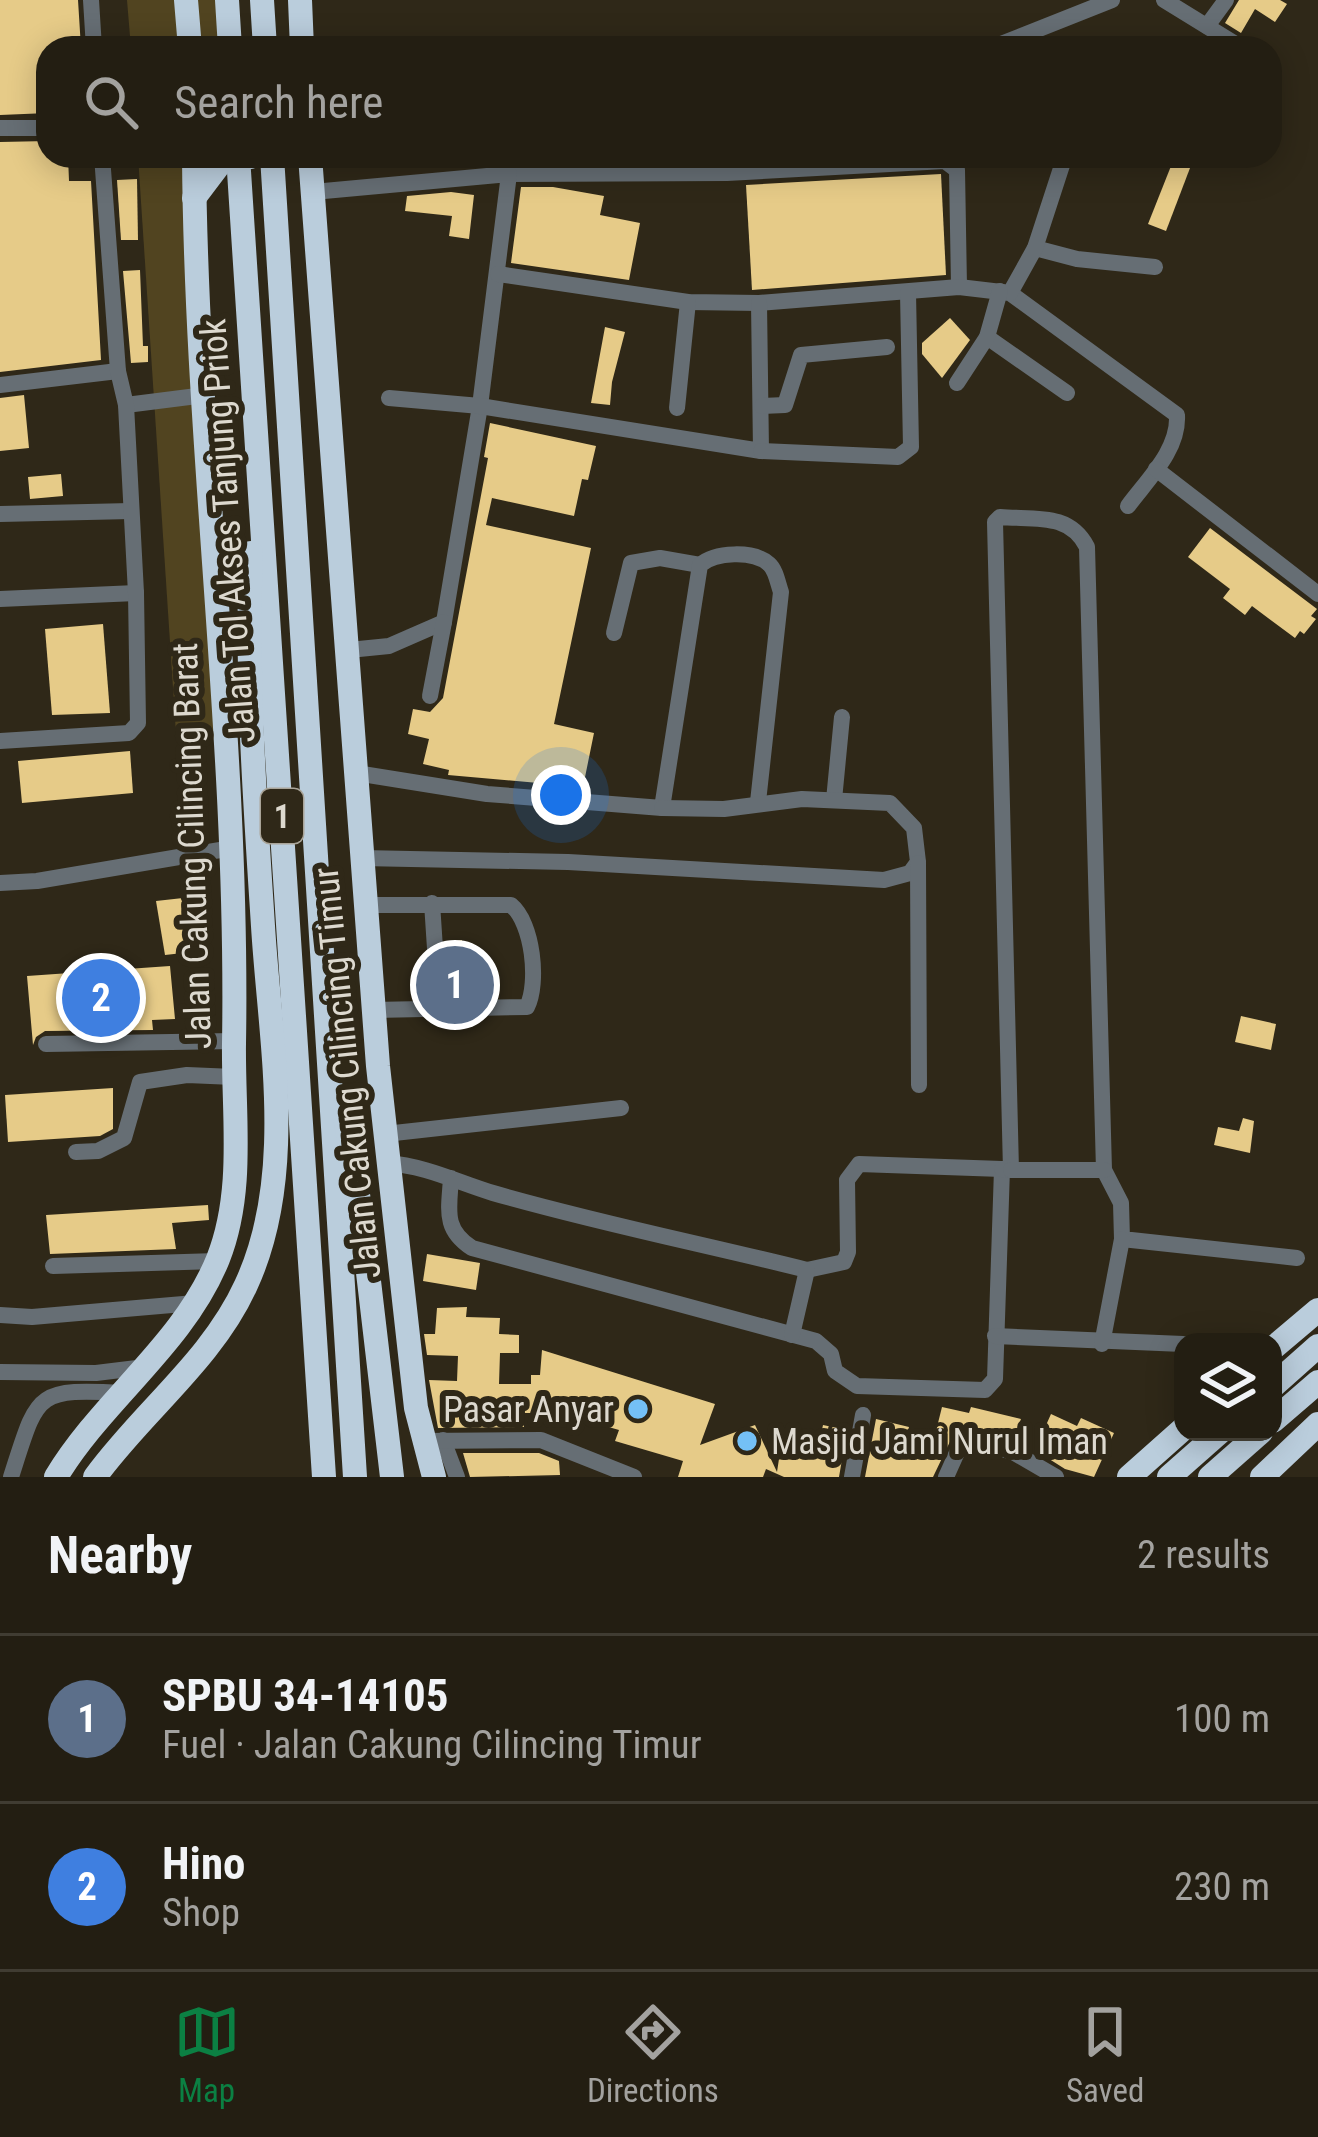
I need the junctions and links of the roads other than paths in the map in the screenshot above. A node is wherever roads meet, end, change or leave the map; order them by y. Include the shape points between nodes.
1 (91, 0) edge
2 (186, 0) edge
3 (227, 0) edge
4 (262, 0) edge
5 (299, 0) edge
6 (1112, 0) edge
7 (1164, 0) edge
8 (1226, 0) edge
9 (1207, 26) junction
10 (93, 36) edge
11 (189, 36) edge
12 (229, 36) edge
13 (264, 36) edge
14 (301, 36) edge
15 (1021, 36) edge
16 (1223, 36) edge
17 (0, 128) edge
18 (36, 128) edge
19 (103, 168) edge
20 (194, 168) edge
21 (219, 168) edge
22 (239, 168) edge
23 (274, 168) edge
24 (294, 168) edge
25 (311, 168) edge
26 (818, 168) edge
27 (954, 168) edge
28 (1061, 168) edge
29 (509, 174) junction
30 (313, 188) junction
31 (194, 198) junction
32 (1035, 248) junction
33 (1155, 267) dead end
34 (498, 274) junction
35 (959, 286) junction
36 (1005, 292) junction
37 (908, 293) junction
38 (688, 302) junction
39 (759, 303) junction
40 (987, 337) junction
41 (887, 347) dead end
42 (118, 371) junction
43 (958, 383) dead end
44 (0, 385) edge
45 (1067, 393) dead end
46 (206, 395) junction
47 (389, 398) dead end
48 (126, 405) junction
49 (479, 406) junction
50 (762, 406) junction
51 (677, 408) dead end
52 (258, 440) junction
53 (761, 451) junction
54 (1156, 469) junction
55 (1128, 506) dead end
56 (131, 511) junction
57 (0, 514) edge
58 (700, 565) junction
59 (136, 593) junction
60 (1318, 594) edge
61 (0, 599) edge
62 (445, 622) junction
63 (614, 633) dead end
64 (349, 650) junction
65 (430, 696) dead end
66 (842, 718) dead end
67 (196, 736) dead end
68 (0, 741) edge
69 (356, 773) junction
70 (834, 800) junction
71 (758, 802) junction
72 (662, 808) junction
73 (232, 848) junction
74 (202, 853) junction
75 (361, 858) junction
76 (918, 862) junction
77 (0, 883) edge
78 (432, 903) junction
79 (367, 905) junction
80 (202, 920) dead end
81 (439, 1009) junction
82 (373, 1010) junction
83 (325, 1014) junction
84 (234, 1041) junction
85 (46, 1044) dead end
86 (234, 1077) junction
87 (919, 1084) dead end
88 (621, 1108) dead end
89 (385, 1134) junction
90 (76, 1152) dead end
91 (387, 1163) junction
92 (1006, 1170) junction
93 (1104, 1170) junction
94 (451, 1178) junction
95 (1122, 1239) junction
96 (1297, 1258) dead end
97 (217, 1261) junction
98 (53, 1266) dead end
99 (807, 1270) junction
100 (195, 1303) junction
101 (1318, 1310) edge
102 (0, 1315) edge
103 (792, 1335) junction
104 (994, 1336) junction
105 (1282, 1340) edge
106 (1102, 1344) junction
107 (1174, 1344) edge
108 (1318, 1346) edge
109 (146, 1367) junction
110 (0, 1372) edge
111 (1282, 1378) edge
112 (1318, 1382) edge
113 (124, 1393) junction
114 (1282, 1413) edge
115 (863, 1414) dead end
116 (1318, 1424) edge
117 (1174, 1437) edge
118 (432, 1440) junction
119 (1210, 1441) edge
120 (1251, 1441) edge
121 (11, 1477) edge
122 (56, 1477) edge
123 (95, 1477) edge
124 (324, 1477) edge
125 (355, 1477) edge
126 (392, 1477) edge
127 (434, 1477) edge
128 (457, 1477) edge
129 (634, 1477) edge
130 (852, 1477) edge
131 (946, 1477) edge
132 (1056, 1477) edge
133 (1130, 1477) edge
134 (1169, 1477) edge
135 (1210, 1477) edge
136 (1262, 1477) edge

1 - 10 street
2 - 11 highway
3 - 12 highway
4 - 13 highway
5 - 14 highway
6 - 15 street
7 - 9 street
8 - 9 street
9 - 16 street
17 - 18 street
19 - 42 street
20 - 31 highway, Jalan Cakung Cilincing Barat
21 - 31 highway
22 - 52 highway, Jalan Tol Akses Tanjung Priok / 1
23 - 83 highway, Jalan Tol Akses Tanjung Priok / 1
24 - 30 highway
25 - 30 highway, Jalan Cakung Cilincing Timur
26 - 29 street
27 - 35 street
28 - 32 street
29 - 30 street
29 - 34 street
30 - 64 highway, Jalan Cakung Cilincing Timur
31 - 46 highway, Jalan Cakung Cilincing Barat
32 - 33 street
32 - 36 street
34 - 38 street
34 - 49 street
35 - 36 street
35 - 37 street
36 - 40 street
36 - 54 street via 1178,415
37 - 39 street
37 - 53 street via 908,452
38 - 39 street
38 - 51 street
39 - 50 street
40 - 43 street
40 - 45 street
41 - 50 street via 801,355 785,405
42 - 44 street
42 - 48 street
46 - 48 street
46 - 73 highway, Jalan Cakung Cilincing Barat
47 - 49 street
48 - 56 street
49 - 53 street
49 - 62 street
50 - 53 street
52 - 123 highway via 250,698 274,1100 271,1203 251,1273 223,1326
52 - 124 highway, Jalan Tol Akses Tanjung Priok / 1
54 - 55 street
54 - 60 street
56 - 57 street
56 - 59 street
58 - 63 street via 631,563
58 - 71 street via 726,554 767,561 781,592
58 - 72 street
59 - 61 street
59 - 68 street via 136,729
62 - 64 street via 389,646
62 - 65 street
64 - 69 highway, Jalan Cakung Cilincing Timur
66 - 70 street
67 - 74 street
69 - 72 street
69 - 75 highway, Jalan Cakung Cilincing Timur
70 - 71 street
70 - 76 street via 890,802 914,828
71 - 72 street
73 - 74 street
73 - 84 highway, Jalan Cakung Cilincing Barat
74 - 77 street
74 - 80 street
75 - 76 street via 884,880
75 - 79 highway, Jalan Cakung Cilincing Timur
76 - 87 street
78 - 79 street
78 - 81 street
78 - 81 street via 511,905 522,914 532,976 527,1007
79 - 82 highway, Jalan Cakung Cilincing Timur
81 - 82 street
82 - 89 highway, Jalan Cakung Cilincing Timur
83 - 125 highway, Jalan Tol Akses Tanjung Priok / 1
83 - 126 highway via 361,1213
84 - 85 street
84 - 86 highway, Jalan Cakung Cilincing Barat
86 - 90 street via 140,1082 124,1138
86 - 97 highway, Jalan Cakung Cilincing Barat via 234,1195
88 - 89 street
89 - 91 highway, Jalan Cakung Cilincing Timur
91 - 94 street
91 - 118 highway, Jalan Cakung Cilincing Timur
92 - 93 street
92 - 93 street via 1000,517 1066,522 1087,547
92 - 99 street via 859,1164 847,1180 844,1262
92 - 104 street
93 - 95 street via 1121,1203
94 - 99 street
94 - 103 street via 448,1224 472,1248
95 - 96 street
95 - 106 street
97 - 98 street
97 - 100 highway, Jalan Cakung Cilincing Barat
99 - 103 street
100 - 102 street
100 - 109 highway, Jalan Cakung Cilincing Barat
101 - 105 highway
103 - 104 street via 824,1345 835,1371 856,1386 985,1390 995,1379
104 - 106 street
106 - 107 street
108 - 111 highway
109 - 110 street
109 - 113 highway, Jalan Cakung Cilincing Barat
112 - 114 highway
113 - 121 street via 72,1390 46,1398
113 - 122 highway, Jalan Cakung Cilincing Barat
115 - 130 street
116 - 136 highway
117 - 133 highway
118 - 127 highway, Jalan Cakung Cilincing Timur
118 - 128 street
118 - 129 street via 541,1440
119 - 134 highway
120 - 135 highway
131 - 132 street via 963,1439 1013,1452

